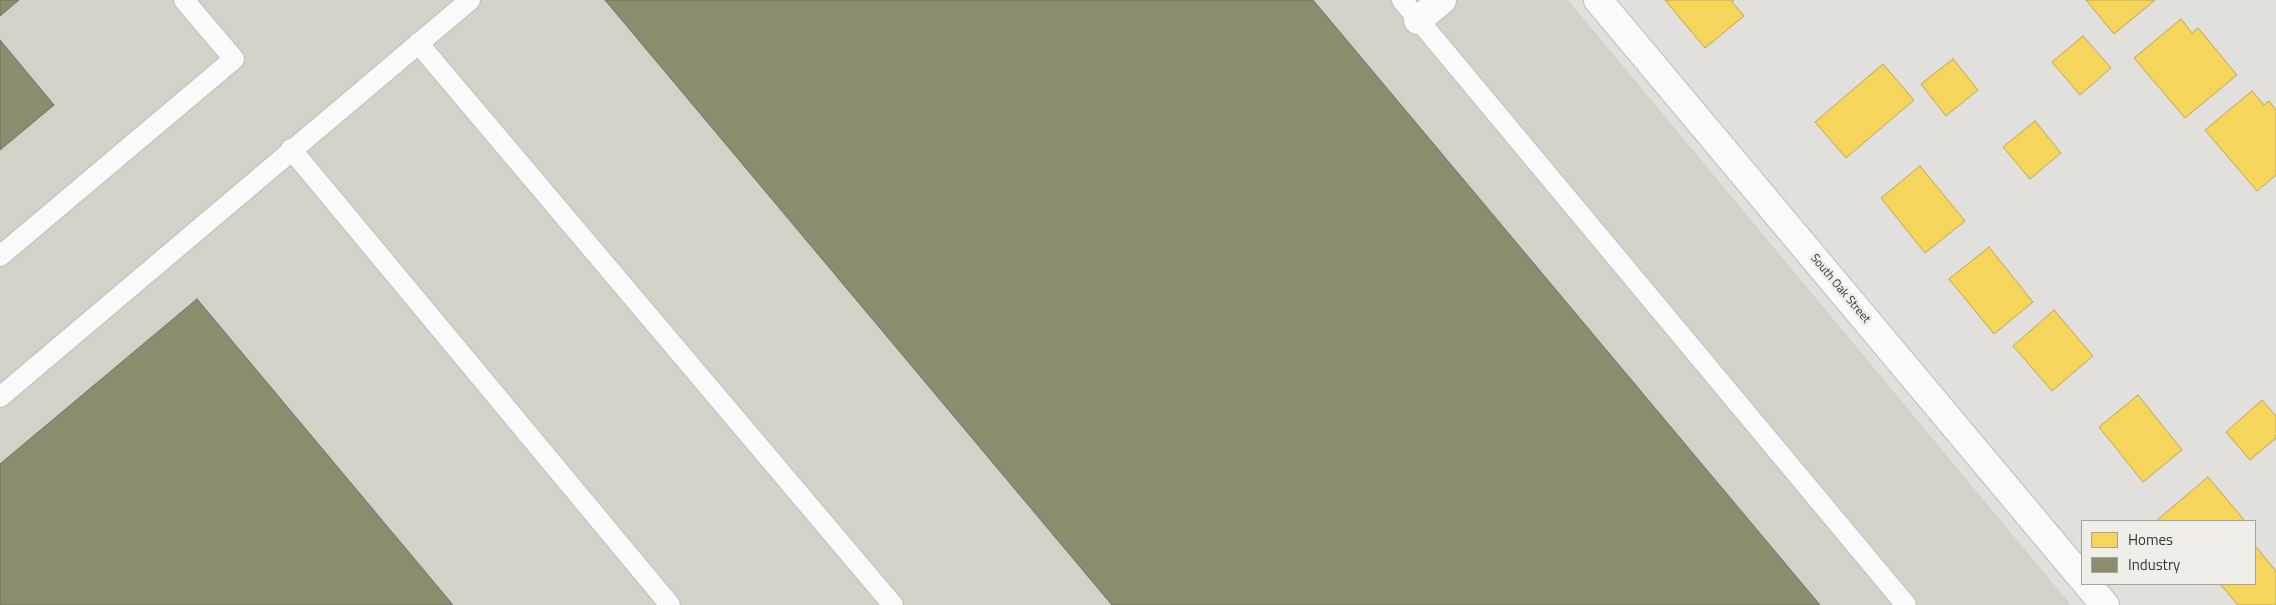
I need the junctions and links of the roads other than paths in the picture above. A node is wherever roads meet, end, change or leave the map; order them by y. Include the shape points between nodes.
1 (184, 0) edge
2 (470, 0) edge
3 (1442, 0) edge
4 (1598, 0) edge
5 (1410, 10) edge
6 (418, 43) junction
7 (292, 149) junction
8 (0, 256) edge
9 (0, 397) edge
10 (2081, 577) edge
11 (2088, 585) edge
12 (670, 605) edge
13 (893, 605) edge
14 (1906, 605) edge
15 (2105, 605) edge

1 - 8 lane via 234,59
2 - 6 lane
3 - 5 street
4 - 10 street, South Oak Street
5 - 14 lane
6 - 7 lane
6 - 13 lane
7 - 9 lane
7 - 12 lane
11 - 15 street

